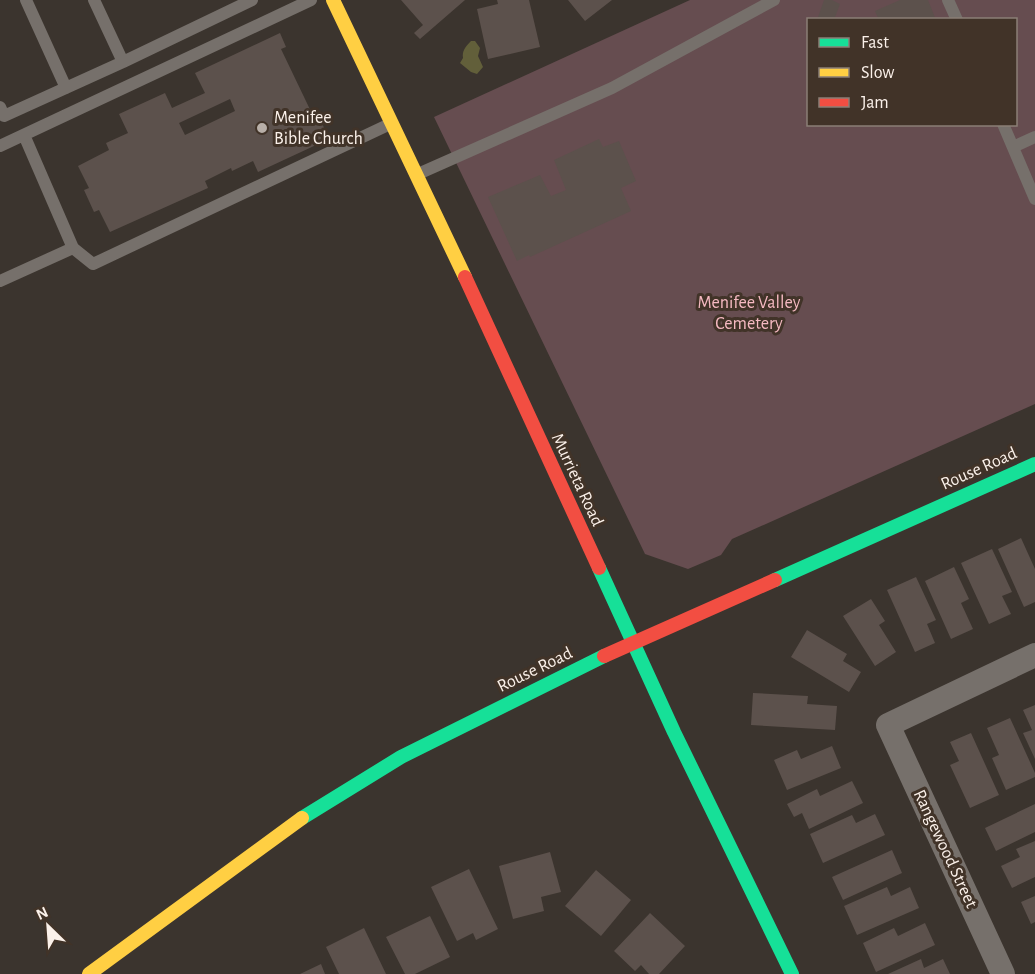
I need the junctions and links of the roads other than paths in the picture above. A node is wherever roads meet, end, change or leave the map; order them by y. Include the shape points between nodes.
1 (26, 0) edge
2 (94, 0) edge
3 (252, 0) edge
4 (310, 0) edge
5 (333, 0) edge
6 (774, 0) edge
7 (948, 0) edge
8 (956, 18) edge
9 (123, 62) junction
10 (66, 88) junction
11 (0, 107) edge
12 (393, 122) junction
13 (1004, 126) edge
14 (24, 135) junction
15 (1035, 137) edge
16 (0, 146) edge
17 (1013, 147) junction
18 (418, 174) junction
19 (1035, 199) edge
20 (73, 248) junction
21 (0, 281) edge
22 (1035, 464) edge
23 (633, 644) junction
24 (1035, 655) edge
25 (89, 974) edge
26 (792, 974) edge
27 (1003, 974) edge

1 - 10 lane
2 - 9 lane
3 - 9 lane
4 - 14 lane
5 - 12 main road, Murrieta Road
6 - 18 lane via 612,88
7 - 8 lane
9 - 10 lane
10 - 11 lane via 4,116
12 - 18 main road, Murrieta Road
12 - 20 lane via 93,264
13 - 17 lane
14 - 16 lane
14 - 20 lane
15 - 17 lane
17 - 19 lane
18 - 23 main road, Murrieta Road
20 - 21 lane
22 - 23 main road, Rouse Road
23 - 25 main road, Rouse Road via 461,726 361,780 311,811
23 - 26 main road, Murrieta Road
24 - 27 street, Rangewood Street via 888,724

